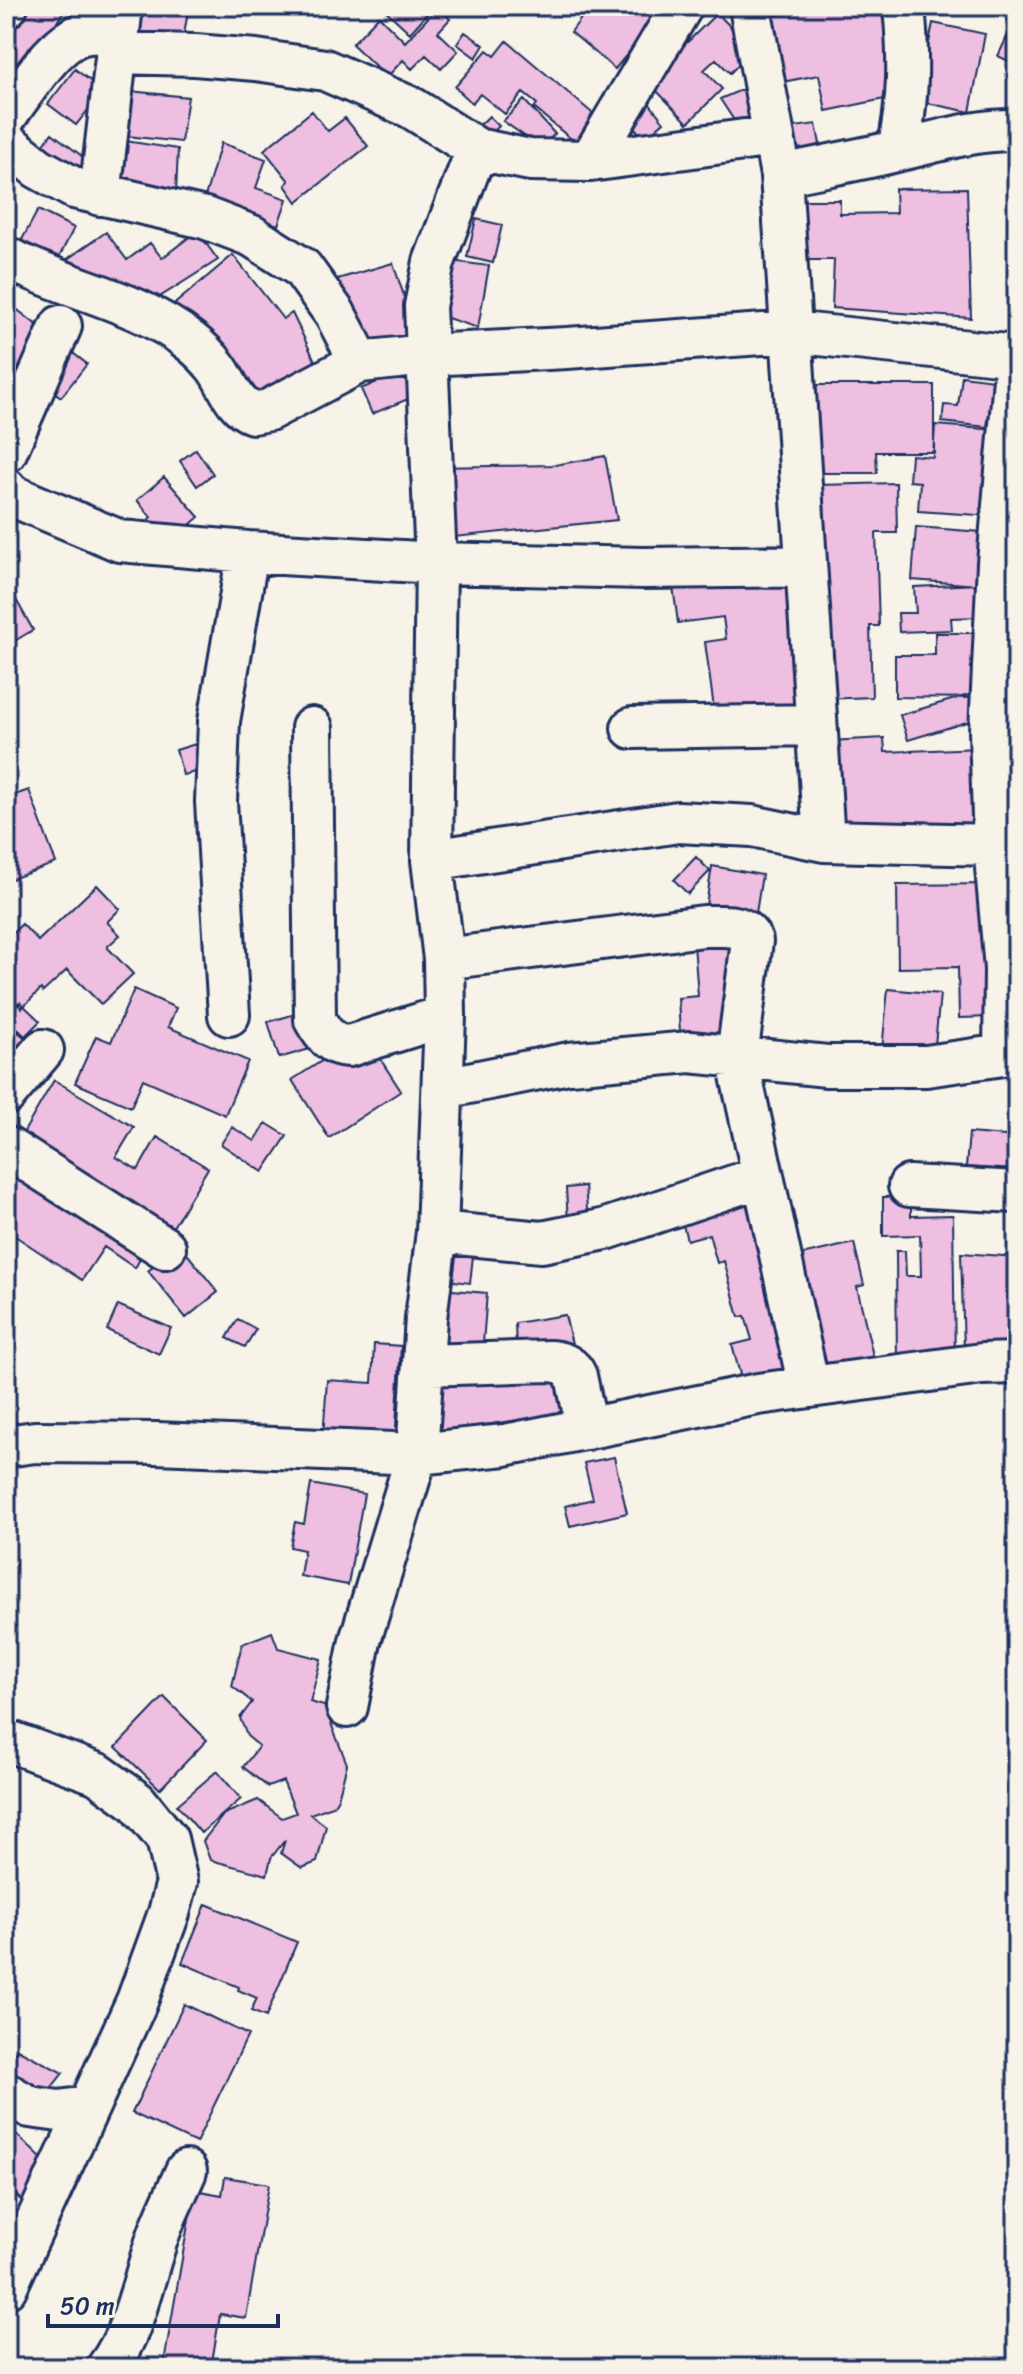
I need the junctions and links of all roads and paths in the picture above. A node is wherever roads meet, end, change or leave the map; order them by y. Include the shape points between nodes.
1 (682, 6) edge
2 (744, 6) edge
3 (751, 6) edge
4 (904, 6) edge
5 (119, 31) edge
6 (6, 116) edge
7 (1017, 130) edge
8 (774, 136) junction
9 (6, 142) edge
10 (477, 149) junction
11 (898, 150) junction
12 (590, 161) junction
13 (781, 175) junction
14 (100, 195) junction
15 (6, 257) edge
16 (61, 326) dead end
17 (791, 332) junction
18 (426, 355) junction
19 (1016, 356) edge
20 (360, 362) junction
21 (6, 452) edge
22 (6, 489) edge
23 (248, 552) junction
24 (436, 563) junction
25 (806, 566) junction
26 (815, 725) junction
27 (312, 728) dead end
28 (632, 728) dead end
29 (824, 841) junction
30 (994, 845) junction
31 (432, 860) junction
32 (444, 959) junction
33 (229, 1015) dead end
34 (445, 1016) junction
35 (43, 1050) dead end
36 (1011, 1054) edge
37 (737, 1057) junction
38 (444, 1088) junction
39 (6, 1094) edge
40 (6, 1147) edge
41 (763, 1176) junction
42 (909, 1186) dead end
43 (1017, 1192) edge
44 (437, 1232) junction
45 (165, 1248) dead end
46 (1017, 1363) edge
47 (423, 1365) junction
48 (809, 1387) junction
49 (587, 1429) junction
50 (6, 1446) edge
51 (417, 1454) junction
52 (347, 1707) dead end
53 (6, 1740) edge
54 (88, 2107) junction
55 (14, 2109) edge
56 (186, 2171) dead end
57 (6, 2288) edge
58 (107, 2368) edge

1 - 12 street
2 - 3 street
3 - 8 street
4 - 11 street via 908,83
5 - 6 street via 76,36 50,59
5 - 10 street via 195,55 325,70 412,108
5 - 14 street
7 - 11 street via 954,135
8 - 12 street
8 - 13 street
9 - 14 street via 56,179
10 - 12 street via 530,160
10 - 18 street via 434,262 425,306
11 - 13 street
13 - 17 street
14 - 20 street via 205,218 252,236 290,260 302,268 335,314
15 - 20 street via 164,322 215,365 239,406 253,413 269,410
16 - 21 street
17 - 18 street
17 - 19 street
17 - 25 street
18 - 20 street
18 - 24 street
19 - 30 street via 990,731
22 - 23 street via 120,541
23 - 24 street
23 - 33 street via 219,721 216,802
24 - 25 street
24 - 31 street
25 - 26 street
26 - 28 street
26 - 29 street
27 - 34 street via 315,1020 338,1046 349,1046
29 - 30 street
29 - 31 street via 752,826 678,822
30 - 36 street
31 - 32 street
32 - 34 street
32 - 37 street via 704,926 739,927 752,941
34 - 38 street
35 - 39 street
36 - 37 street via 926,1066 827,1066
37 - 38 street via 690,1052 569,1063
37 - 41 street
38 - 44 street
40 - 45 street
41 - 44 street via 606,1229 542,1242
41 - 48 street
42 - 43 street
44 - 47 street
46 - 48 street
47 - 49 street via 563,1363 576,1376
47 - 51 street
48 - 49 street
49 - 51 street
50 - 51 street via 157,1443
51 - 52 street via 360,1641
53 - 54 street via 98,1774 137,1802 167,1839 177,1882 137,2001
54 - 55 street
54 - 57 street
56 - 58 street via 161,2227 129,2329

